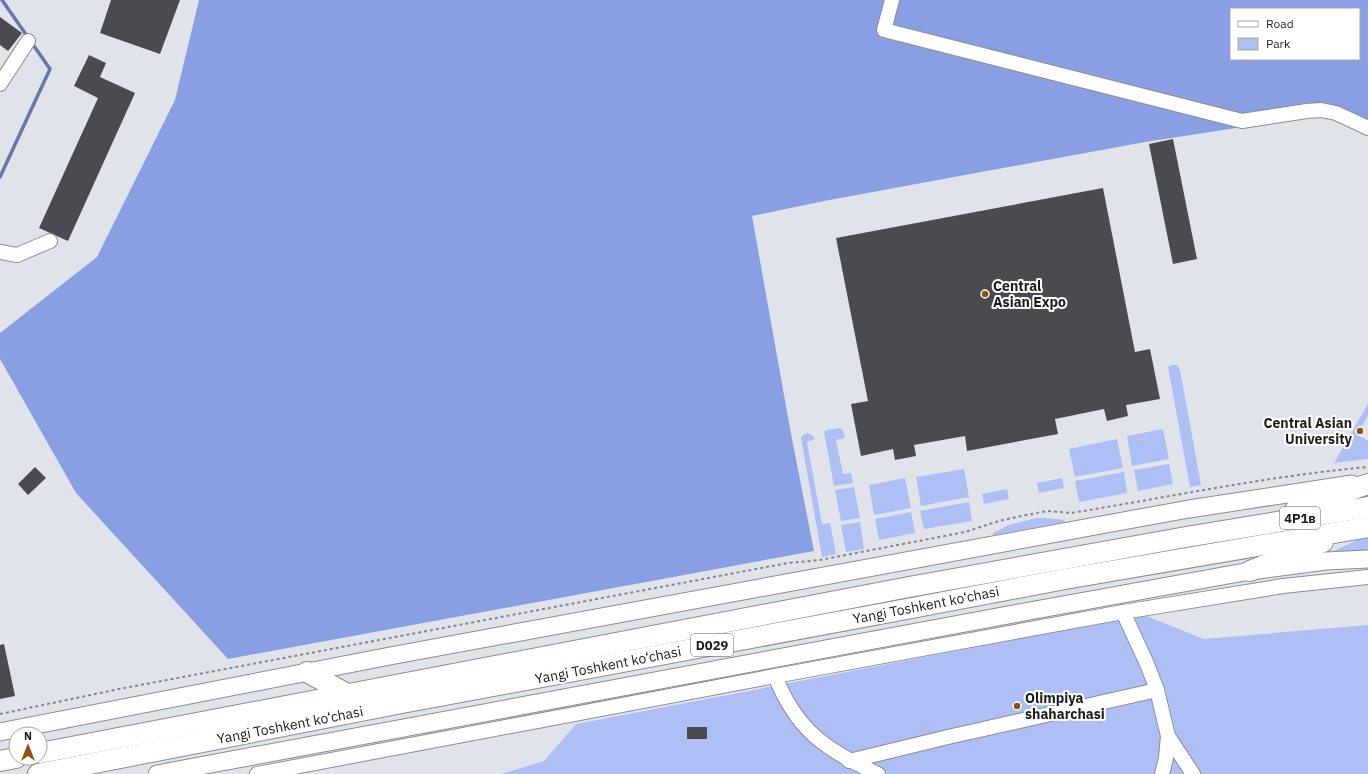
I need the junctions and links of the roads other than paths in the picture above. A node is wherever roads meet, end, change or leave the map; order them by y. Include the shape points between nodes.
1 (892, 0) edge
2 (28, 41) dead end
3 (0, 84) edge
4 (1368, 128) edge
5 (50, 241) dead end
6 (0, 252) edge
7 (1368, 483) edge
8 (1363, 518) edge
9 (1244, 527) junction
10 (1368, 559) edge
11 (1250, 571) junction
12 (1368, 577) edge
13 (1123, 612) junction
14 (307, 672) junction
15 (775, 676) junction
16 (1157, 690) junction
17 (347, 694) junction
18 (0, 732) edge
19 (1168, 736) junction
20 (48, 751) edge
21 (849, 761) junction
22 (198, 770) edge
23 (38, 774) edge
24 (156, 774) edge
25 (257, 774) edge
26 (878, 774) edge
27 (1162, 774) edge
28 (1193, 774) edge

1 - 4 lane via 884,30 1242,121 1321,110 1336,113
2 - 3 lane
5 - 6 lane via 17,255
7 - 9 highway
7 - 14 main road via 1189,509
8 - 9 highway, 4Р1в
8 - 11 highway
8 - 23 highway, Yangi Toshkent ko‘chasi / D029 via 912,608
9 - 17 highway, Yangi Toshkent ko‘chasi / D029 via 909,587
10 - 11 main road via 1318,562
11 - 22 main road
12 - 13 lane via 1283,586
13 - 15 lane
13 - 16 lane
14 - 17 highway
14 - 18 main road
15 - 21 lane via 790,709 808,730
15 - 25 lane
16 - 19 lane
16 - 21 lane
17 - 20 highway, Yangi Toshkent ko‘chasi / D029
19 - 27 lane
19 - 28 lane
21 - 26 lane
22 - 24 main road

